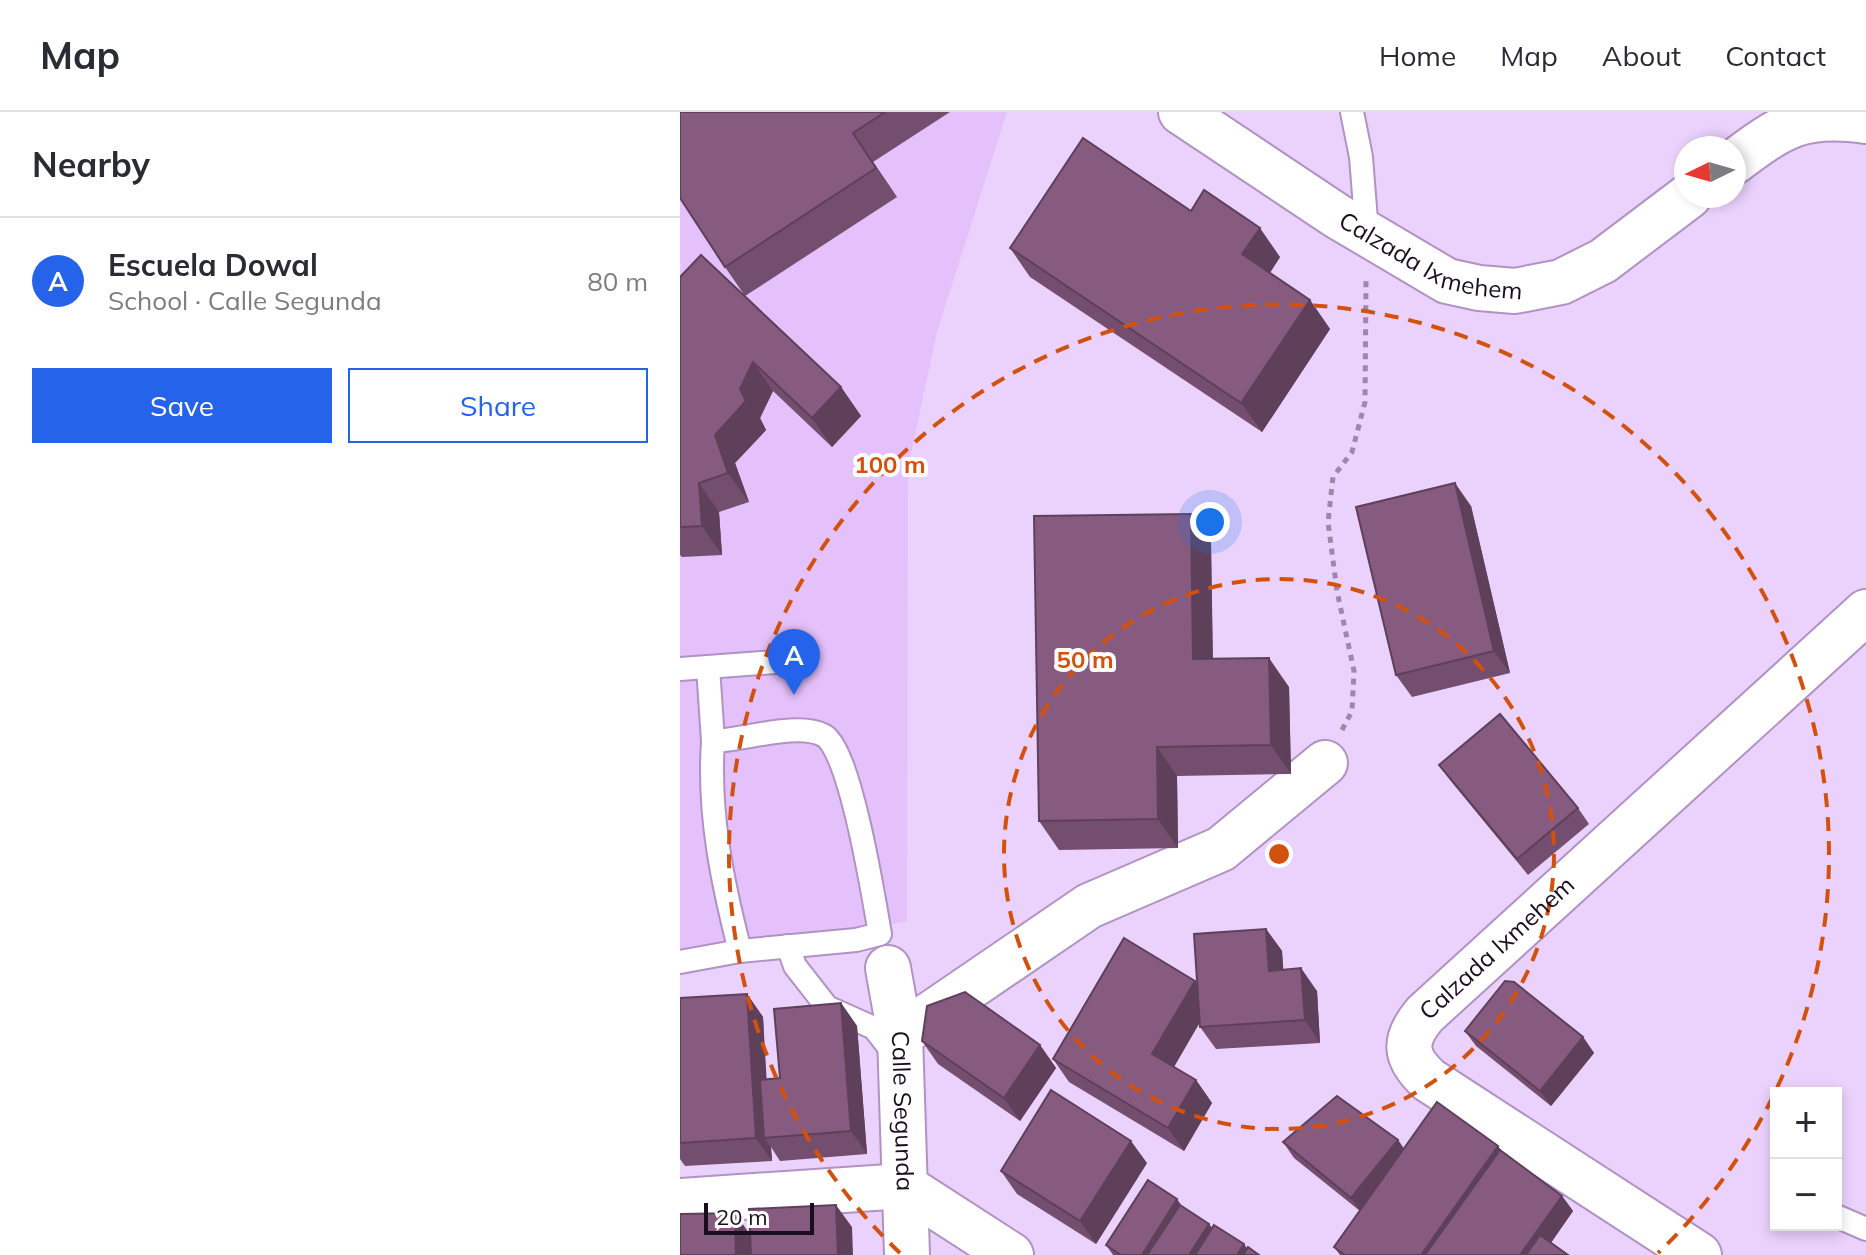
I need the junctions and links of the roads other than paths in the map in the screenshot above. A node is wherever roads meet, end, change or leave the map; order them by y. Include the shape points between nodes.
1 (1181, 112) edge
2 (1352, 112) edge
3 (1866, 121) edge
4 (1746, 153) edge
5 (1674, 207) edge
6 (1367, 233) junction
7 (1866, 612) edge
8 (789, 661) dead end
9 (708, 667) junction
10 (680, 669) edge
11 (713, 741) junction
12 (1325, 763) road end
13 (788, 946) junction
14 (740, 951) junction
15 (884, 951) junction
16 (680, 962) edge
17 (901, 1049) junction
18 (904, 1186) junction
19 (680, 1201) edge
20 (1842, 1219) edge
21 (1866, 1229) edge
22 (907, 1255) edge
23 (1011, 1255) edge
24 (1699, 1255) edge

1 - 6 street, Calzada Ixmehem
2 - 6 lane
3 - 4 street via 1819,114 1788,122
5 - 6 street, Calzada Ixmehem via 1603,261 1561,282 1515,291 1447,281
7 - 24 street, Calzada Ixmehem via 1425,1014 1410,1036 1412,1061 1429,1080
8 - 9 lane
9 - 10 lane
9 - 11 lane
11 - 14 lane via 712,810
11 - 15 lane via 795,729 825,735 838,751 848,779
12 - 17 street via 1221,849 1089,906
13 - 14 lane
13 - 15 lane via 856,940
13 - 17 lane via 795,966 827,1007 874,1028
14 - 16 lane
15 - 17 street, Calle Segunda
17 - 18 street, Calle Segunda
18 - 19 street
18 - 22 street, Calle Segunda
18 - 23 street
20 - 21 lane

